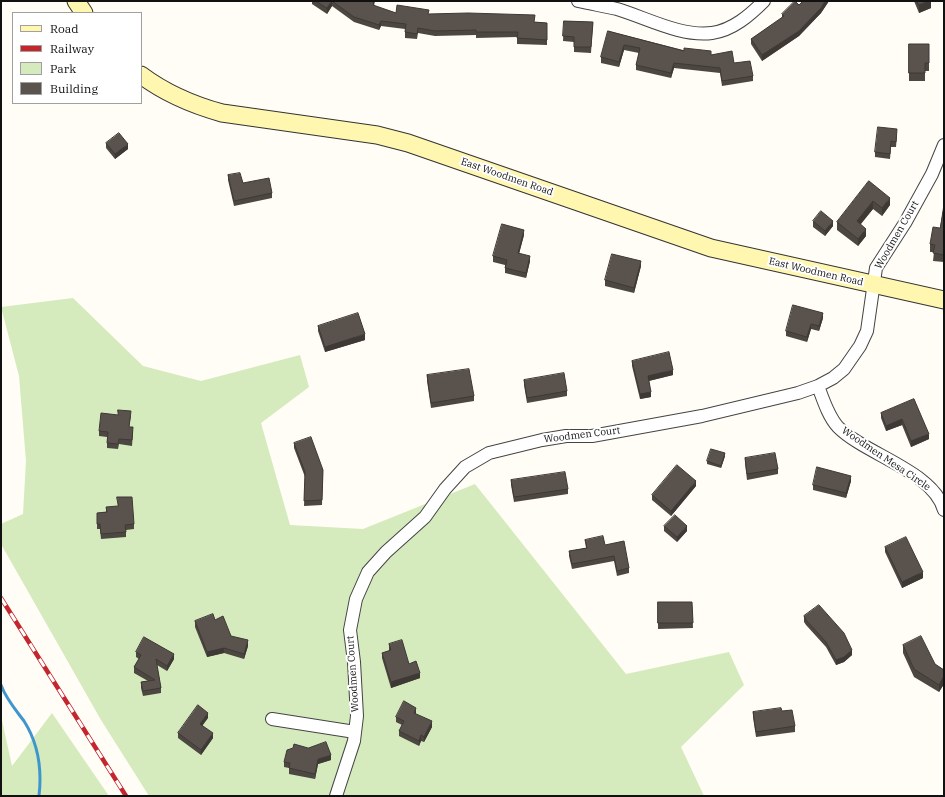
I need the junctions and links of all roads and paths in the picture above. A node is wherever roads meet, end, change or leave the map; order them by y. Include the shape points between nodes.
1 (76, 1) edge
2 (578, 1) edge
3 (764, 1) edge
4 (83, 12) edge
5 (142, 76) edge
6 (944, 145) edge
7 (874, 285) junction
8 (944, 300) edge
9 (818, 386) junction
10 (944, 510) edge
11 (272, 719) dead end
12 (355, 732) junction
13 (336, 796) edge

1 - 4 main road
2 - 3 street via 684,30 713,33 727,29 744,19
5 - 7 main road, East Woodmen Road via 198,106 222,113 377,135 408,143 711,248
6 - 7 street, Woodmen Court via 932,174 905,223 876,268
7 - 8 main road, East Woodmen Road
7 - 9 street, Woodmen Court via 867,331 860,346 844,369
9 - 10 street, Woodmen Mesa Circle via 837,426 855,440 918,478 938,496
9 - 12 street, Woodmen Court via 777,399 702,416 592,436 566,436 542,440 489,453 470,462 445,489 425,517 368,572 356,599 350,630 357,716
11 - 12 street
12 - 13 street, Woodmen Court

